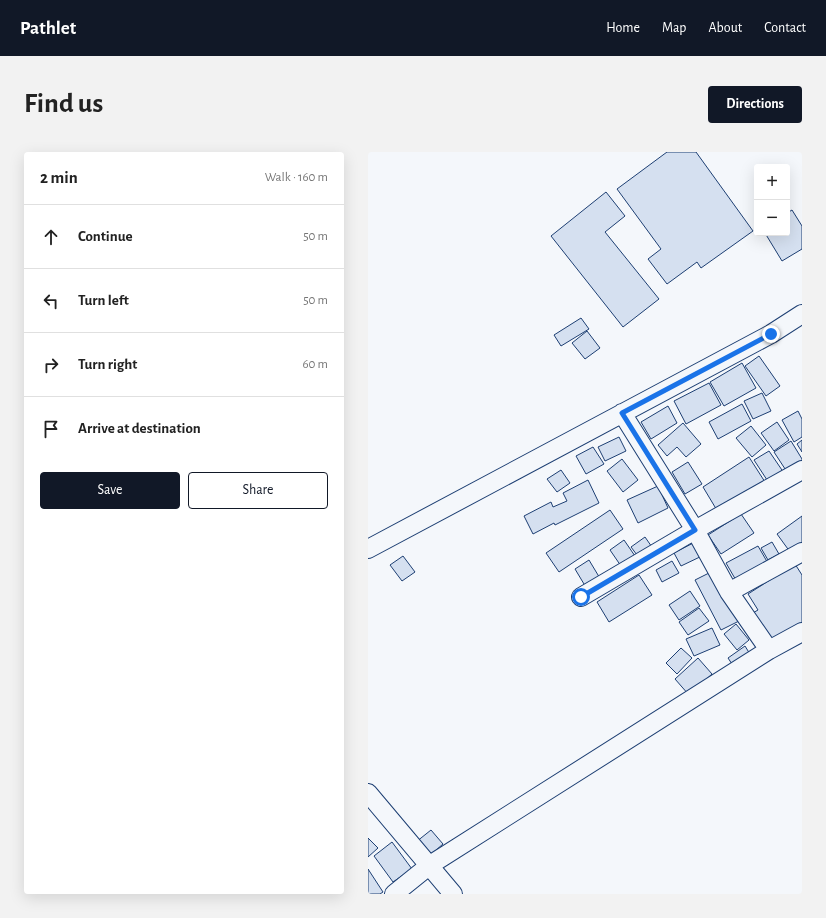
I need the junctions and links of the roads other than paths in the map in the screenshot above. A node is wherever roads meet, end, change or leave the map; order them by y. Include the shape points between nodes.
1 (802, 314) edge
2 (622, 413) junction
3 (802, 470) edge
4 (695, 530) junction
5 (368, 549) edge
6 (802, 552) edge
7 (729, 592) junction
8 (581, 597) dead end
9 (802, 632) edge
10 (769, 650) junction
11 (368, 794) edge
12 (430, 865) junction
13 (394, 894) edge
14 (453, 894) edge

1 - 2 street via 771,334
2 - 4 street
2 - 5 street
3 - 4 street
4 - 7 street
4 - 8 street
6 - 7 street
7 - 10 street
9 - 10 street
10 - 12 street
11 - 12 street
12 - 13 street
12 - 14 street

